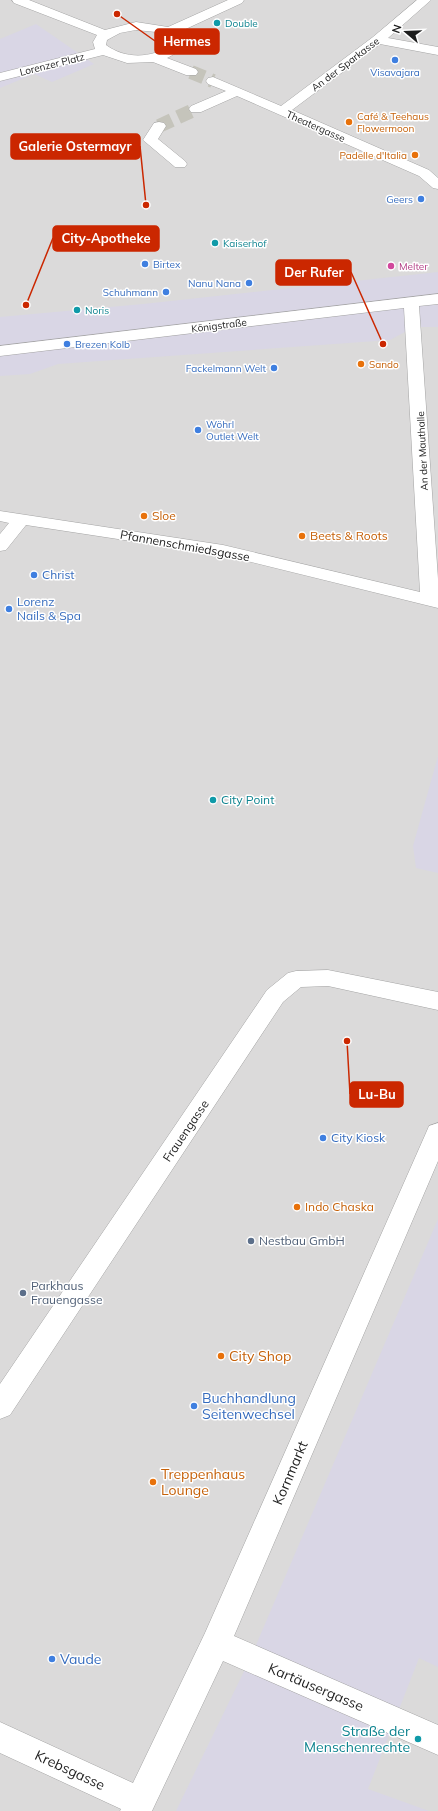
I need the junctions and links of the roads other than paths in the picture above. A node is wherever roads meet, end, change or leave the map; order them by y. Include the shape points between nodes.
1 (18, 0) edge
2 (238, 0) edge
3 (425, 0) edge
4 (168, 32) junction
5 (106, 34) junction
6 (378, 40) junction
7 (104, 51) junction
8 (438, 51) edge
9 (153, 57) junction
10 (191, 72) tunnel mouth
11 (0, 77) edge
12 (213, 81) tunnel mouth
13 (238, 91) junction
14 (196, 110) tunnel mouth
15 (282, 111) junction
16 (159, 126) tunnel mouth
17 (180, 164) dead end
18 (438, 185) edge
19 (438, 299) edge
20 (411, 301) junction
21 (0, 351) edge
22 (0, 516) edge
23 (20, 520) junction
24 (0, 546) edge
25 (434, 601) edge
26 (438, 1001) edge
27 (438, 1133) edge
28 (0, 1407) edge
29 (216, 1643) junction
30 (0, 1737) edge
31 (438, 1740) edge
32 (138, 1807) edge

1 - 5 street
2 - 4 street
3 - 6 street, An der Sparkasse
4 - 5 street via 136,26
4 - 9 street via 178,41 176,46 164,55
5 - 7 street via 99,42
6 - 8 street
6 - 15 street, An der Sparkasse
7 - 9 street via 131,59
7 - 11 street, Lorenzer Platz
9 - 10 street
12 - 13 street, Theatergasse
13 - 14 street
13 - 15 street, Theatergasse
15 - 18 street, Theatergasse via 424,173
16 - 17 street via 150,140
19 - 20 street, Königstraße
20 - 21 street, Königstraße
20 - 25 street, An der Mauthalle
22 - 23 street, Pfannenschmiedsgasse
23 - 24 street
23 - 25 street, Pfannenschmiedsgasse via 223,550
26 - 28 street, Frauengasse via 328,978 296,979 276,996
27 - 29 street, Kornmarkt
29 - 31 street, Kartäusergasse
29 - 32 street, Kornmarkt
30 - 32 street, Krebsgasse

